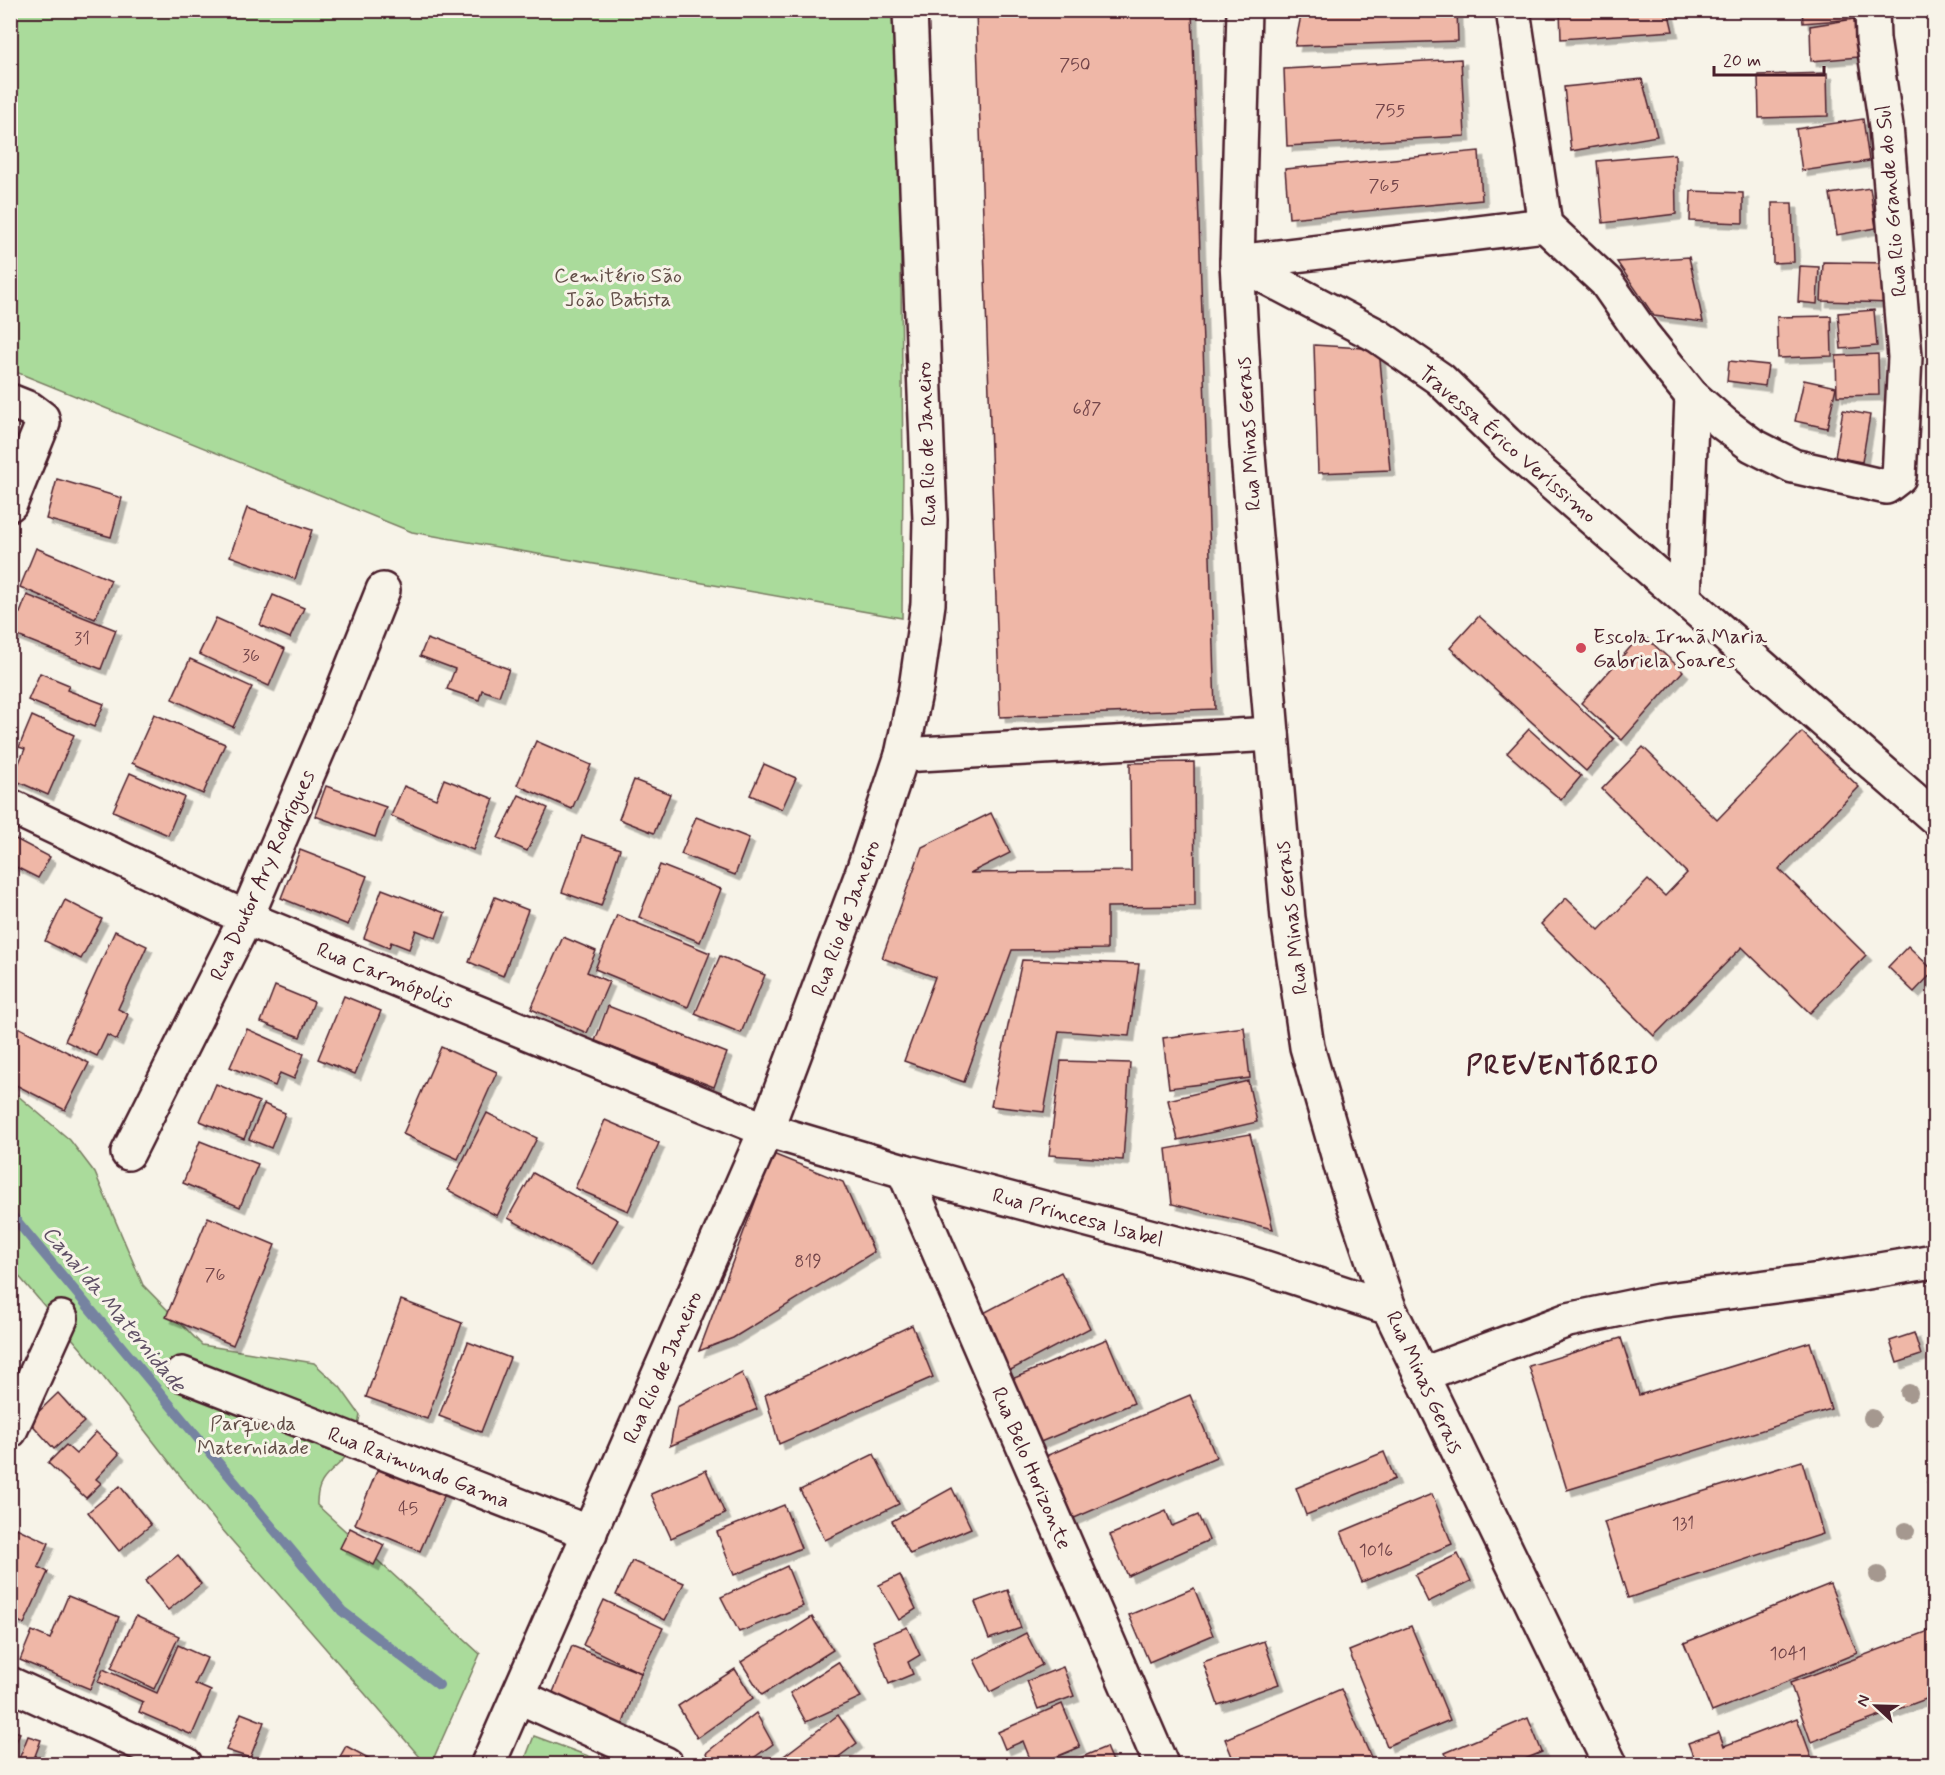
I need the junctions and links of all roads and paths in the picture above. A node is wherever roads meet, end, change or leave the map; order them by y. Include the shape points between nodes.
1 (910, 10) edge
2 (1244, 10) edge
3 (1513, 10) edge
4 (1872, 10) edge
5 (1545, 225) junction
6 (1237, 262) junction
7 (1692, 396) junction
8 (10, 401) edge
9 (10, 504) edge
10 (383, 590) dead end
11 (1684, 598) junction
12 (1272, 734) junction
13 (902, 756) junction
14 (10, 806) edge
15 (1935, 817) edge
16 (246, 918) junction
17 (766, 1130) junction
18 (128, 1153) dead end
19 (904, 1171) junction
20 (1935, 1261) edge
21 (1389, 1308) junction
22 (61, 1318) dead end
23 (182, 1374) dead end
24 (1421, 1375) junction
25 (10, 1431) edge
26 (590, 1533) junction
27 (10, 1684) edge
28 (518, 1696) junction
29 (184, 1764) edge
30 (488, 1764) edge
31 (666, 1764) edge
32 (1161, 1764) edge
33 (1610, 1764) edge

1 - 13 street, Rua Rio de Janeiro via 930,520 928,604
2 - 6 street, Rua Minas Gerais
3 - 5 street
4 - 7 street, Rua Rio Grande do Sul via 1905,357 1899,477 1886,487 1793,466 1752,445
5 - 6 street
5 - 7 street via 1606,282
6 - 11 street, Travessa Érico Veríssimo via 1378,336 1440,379 1506,443
6 - 12 street, Rua Minas Gerais
7 - 11 street
8 - 9 street via 42,418
10 - 16 street, Rua Doutor Ary Rodrigues
11 - 15 street, Travessa Érico Veríssimo
12 - 13 street
12 - 21 street, Rua Minas Gerais via 1288,918 1307,1047 1342,1169
13 - 17 street, Rua Rio de Janeiro
14 - 16 street, Rua Carmópolis
16 - 17 street, Rua Carmópolis
16 - 18 street, Rua Doutor Ary Rodrigues
17 - 19 street, Rua Princesa Isabel
17 - 26 street, Rua Rio de Janeiro
19 - 21 street, Rua Princesa Isabel via 1247,1262
19 - 32 street, Rua Belo Horizonte
20 - 24 street via 1659,1301 1568,1320
21 - 24 street, Rua Minas Gerais
22 - 25 street
23 - 26 street, Rua Raimundo Gama
24 - 33 street, Rua Minas Gerais
26 - 28 street, Rua Rio de Janeiro
27 - 29 street
28 - 30 street, Rua Rio de Janeiro
28 - 31 street

